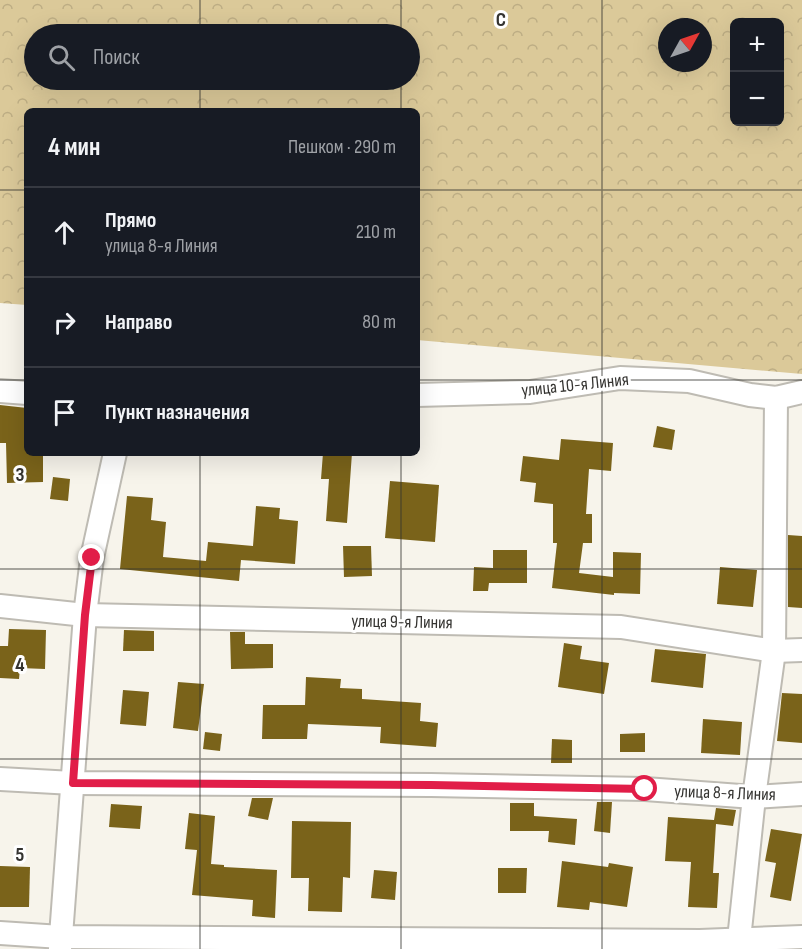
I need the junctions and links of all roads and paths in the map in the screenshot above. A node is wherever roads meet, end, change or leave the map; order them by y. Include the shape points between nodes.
1 (0, 391) edge
2 (24, 393) edge
3 (802, 393) edge
4 (420, 395) edge
5 (776, 398) junction
6 (114, 456) edge
7 (0, 606) edge
8 (85, 615) junction
9 (802, 650) edge
10 (774, 651) junction
11 (0, 779) edge
12 (73, 783) junction
13 (802, 794) edge
14 (754, 797) junction
15 (0, 933) edge
16 (802, 938) edge
17 (61, 943) edge
18 (739, 945) edge

1 - 2 street
3 - 5 street, улица 10-я Линия
4 - 5 street, улица 10-я Линия via 530,392 620,378 689,381
5 - 10 street
6 - 8 street via 92,558
7 - 8 street, улица 9-я Линия
8 - 10 street, улица 9-я Линия via 621,627
8 - 12 street
9 - 10 street, улица 9-я Линия
10 - 14 street
11 - 12 street, улица 8-я Линия
12 - 14 street, улица 8-я Линия via 454,785 645,789
12 - 17 street
13 - 14 street, улица 8-я Линия
14 - 18 street
15 - 17 street
16 - 18 street
17 - 18 street

